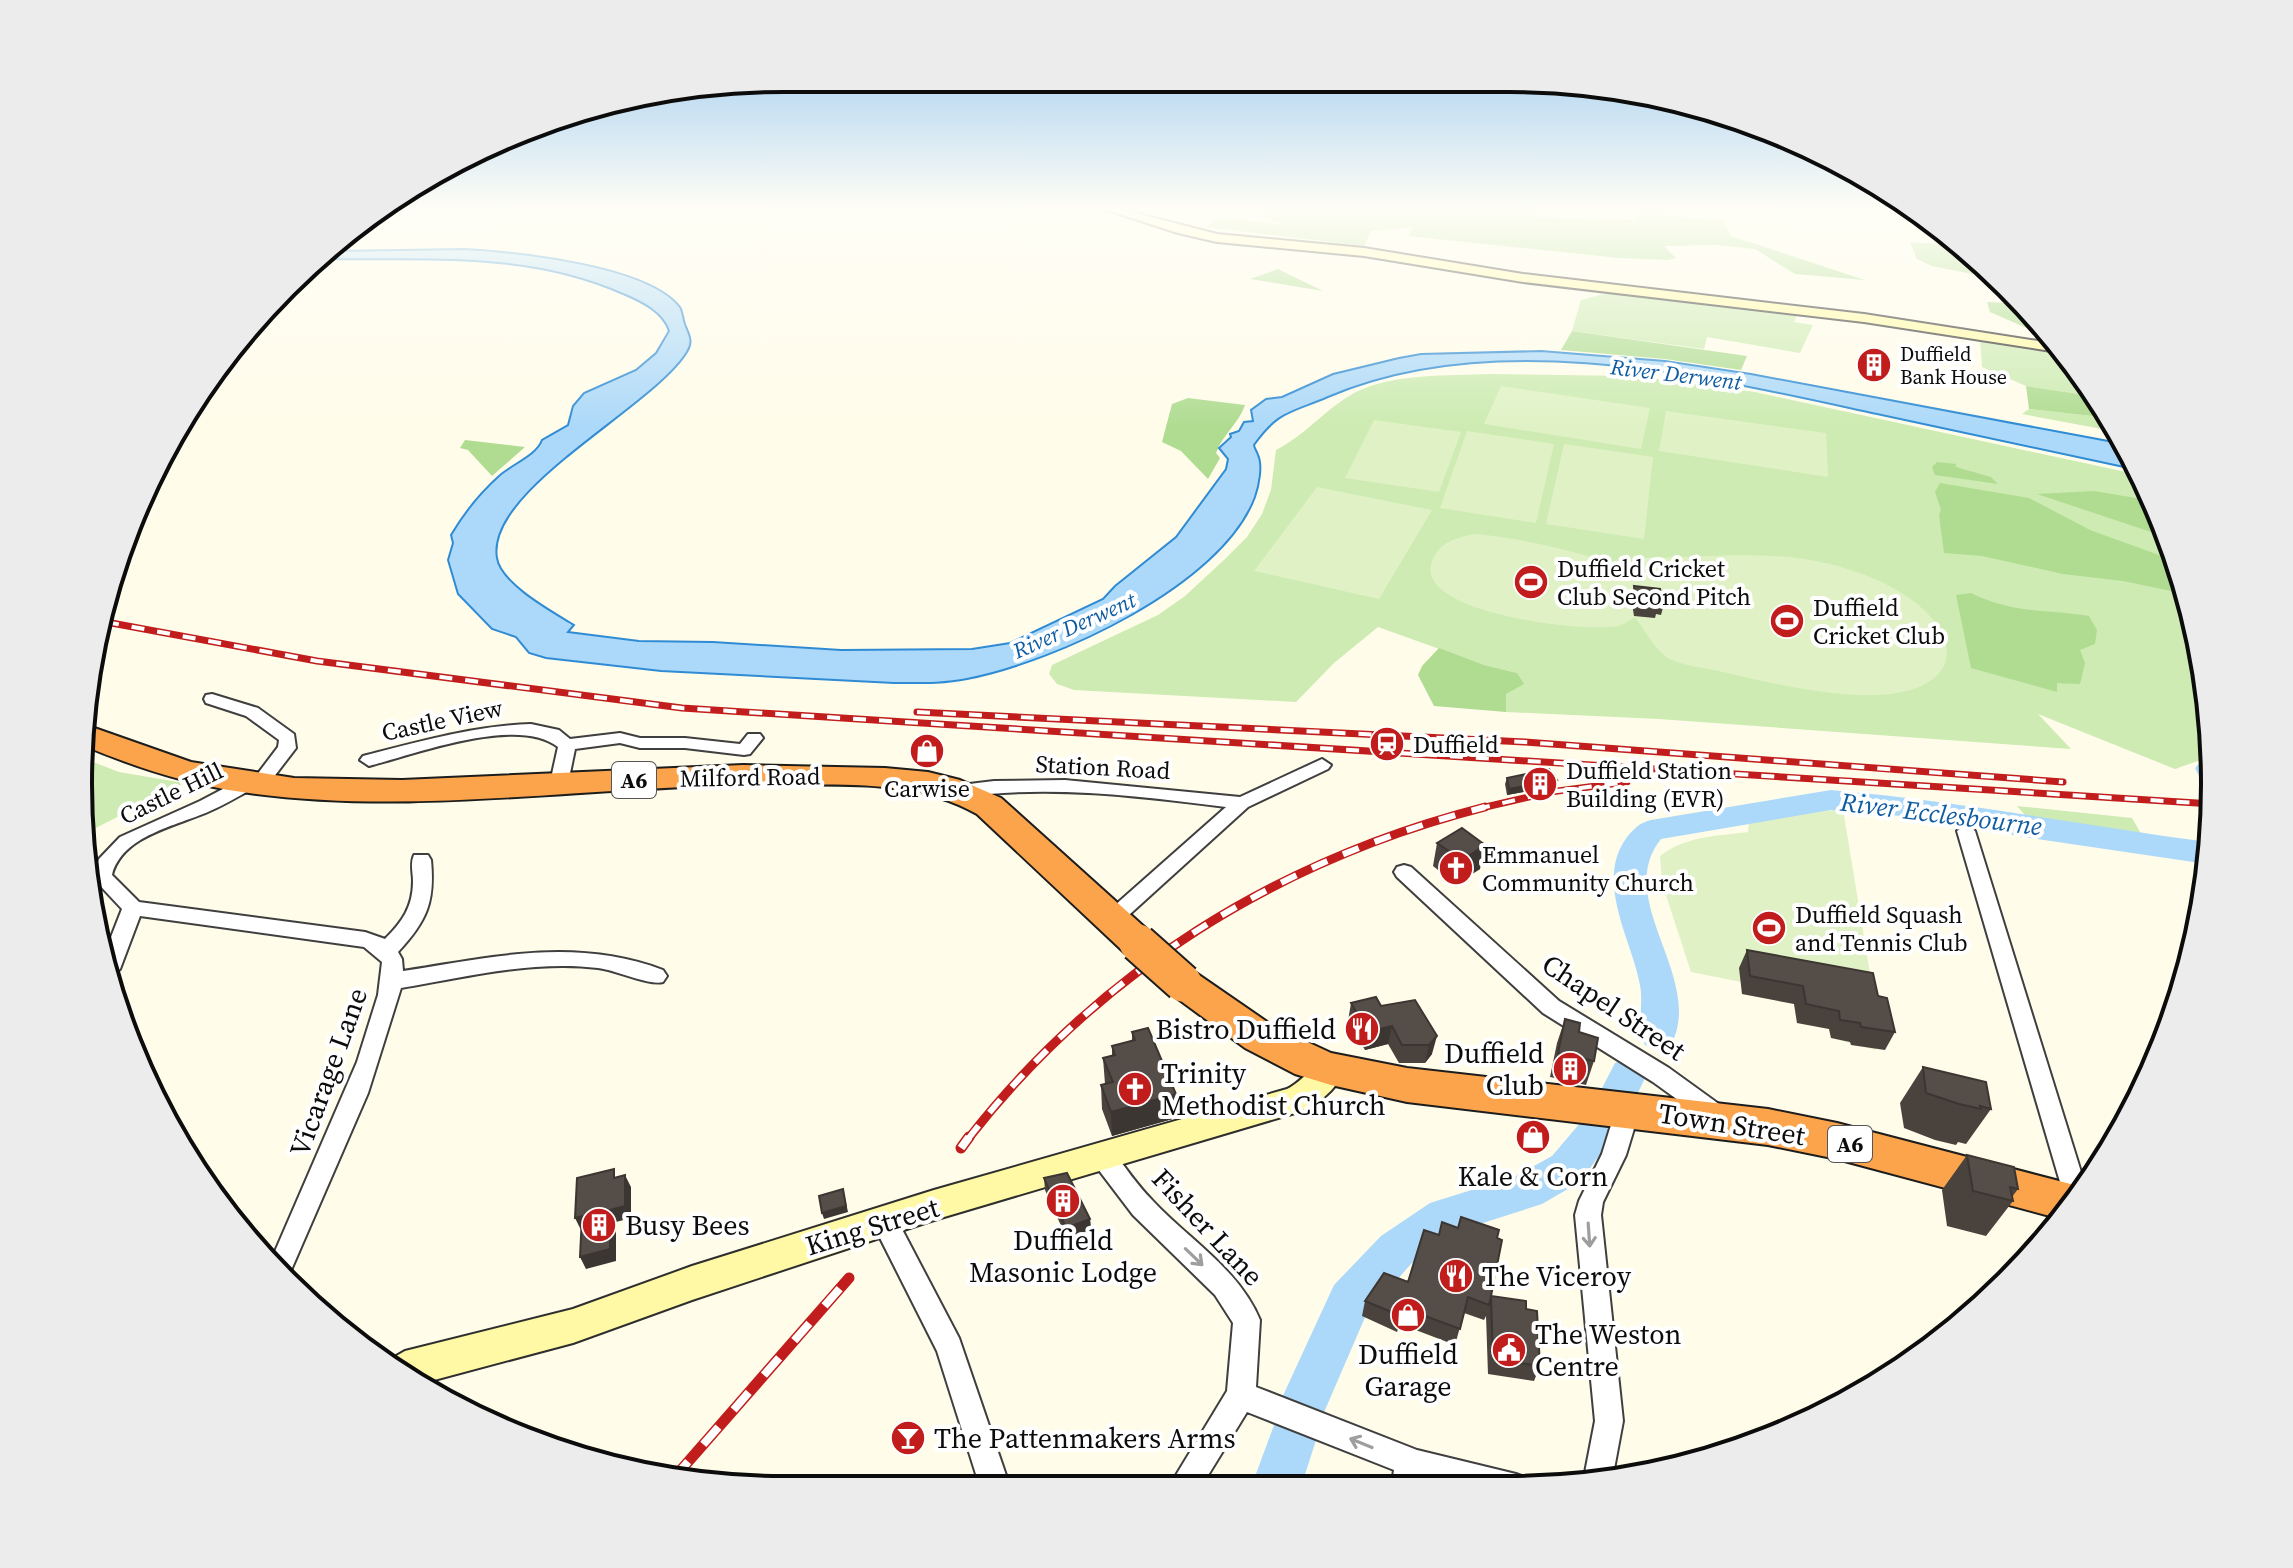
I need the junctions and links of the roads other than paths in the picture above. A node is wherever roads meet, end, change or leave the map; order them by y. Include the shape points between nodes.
1 (1559, 282) edge
2 (2044, 346) edge
3 (212, 699) dead end
4 (93, 738) edge
5 (754, 738) dead end
6 (567, 745) junction
7 (369, 760) dead end
8 (1322, 765) dead end
9 (559, 783) junction
10 (252, 785) junction
11 (961, 791) junction
12 (1242, 803) junction
13 (1966, 831) dead end
14 (421, 860) dead end
15 (1404, 872) dead end
16 (133, 908) junction
17 (1125, 931) junction
18 (386, 951) junction
19 (114, 956) edge
20 (648, 966) dead end
21 (393, 981) junction
22 (1331, 1069) junction
23 (1624, 1109) junction
24 (1724, 1120) junction
25 (1104, 1158) junction
26 (2071, 1186) edge
27 (2063, 1198) edge
28 (885, 1222) junction
29 (284, 1261) edge
30 (413, 1367) edge
31 (1241, 1395) junction
32 (1599, 1470) edge
33 (991, 1476) edge
34 (1191, 1476) edge
35 (1408, 1476) edge

1 - 2 street via 1864,318
3 - 10 street via 252,712 288,738 287,748
4 - 10 highway, Milford Road / A6 via 160,765
5 - 6 street via 744,750 620,738
6 - 7 street, Castle View via 551,731 525,728
6 - 9 street
8 - 12 street
9 - 10 highway, Milford Road / A6 via 381,793
9 - 11 highway, Milford Road / A6 via 798,775 916,780
10 - 16 street, Castle Hill via 149,829 112,853 102,877
11 - 12 street, Station Road via 1005,786 1142,791
11 - 17 highway, Milford Road / A6 via 995,811
12 - 17 street
13 - 26 street
14 - 18 street via 425,892 413,924
15 - 24 street, Chapel Street via 1551,1007
16 - 18 street via 365,940
16 - 19 street
17 - 22 highway, Milford Road / A6, bridge via 1183,983 1259,1037
18 - 21 street, Vicarage Lane via 392,959
20 - 21 street via 546,959
21 - 29 street, Vicarage Lane via 350,1111
22 - 23 highway, A6 via 1407,1085
22 - 25 street, King Street via 1295,1100
23 - 24 highway, Town Street / A6
23 -> 32 street via 1614,1155 1588,1215 1609,1421
24 - 27 highway, Town Street / A6 via 1837,1141
25 - 28 street, King Street
25 -> 31 street, Fisher Lane via 1142,1207 1244,1312
28 - 30 street, King Street via 573,1326
28 - 33 street via 949,1347
31 - 34 street
35 -> 31 street

